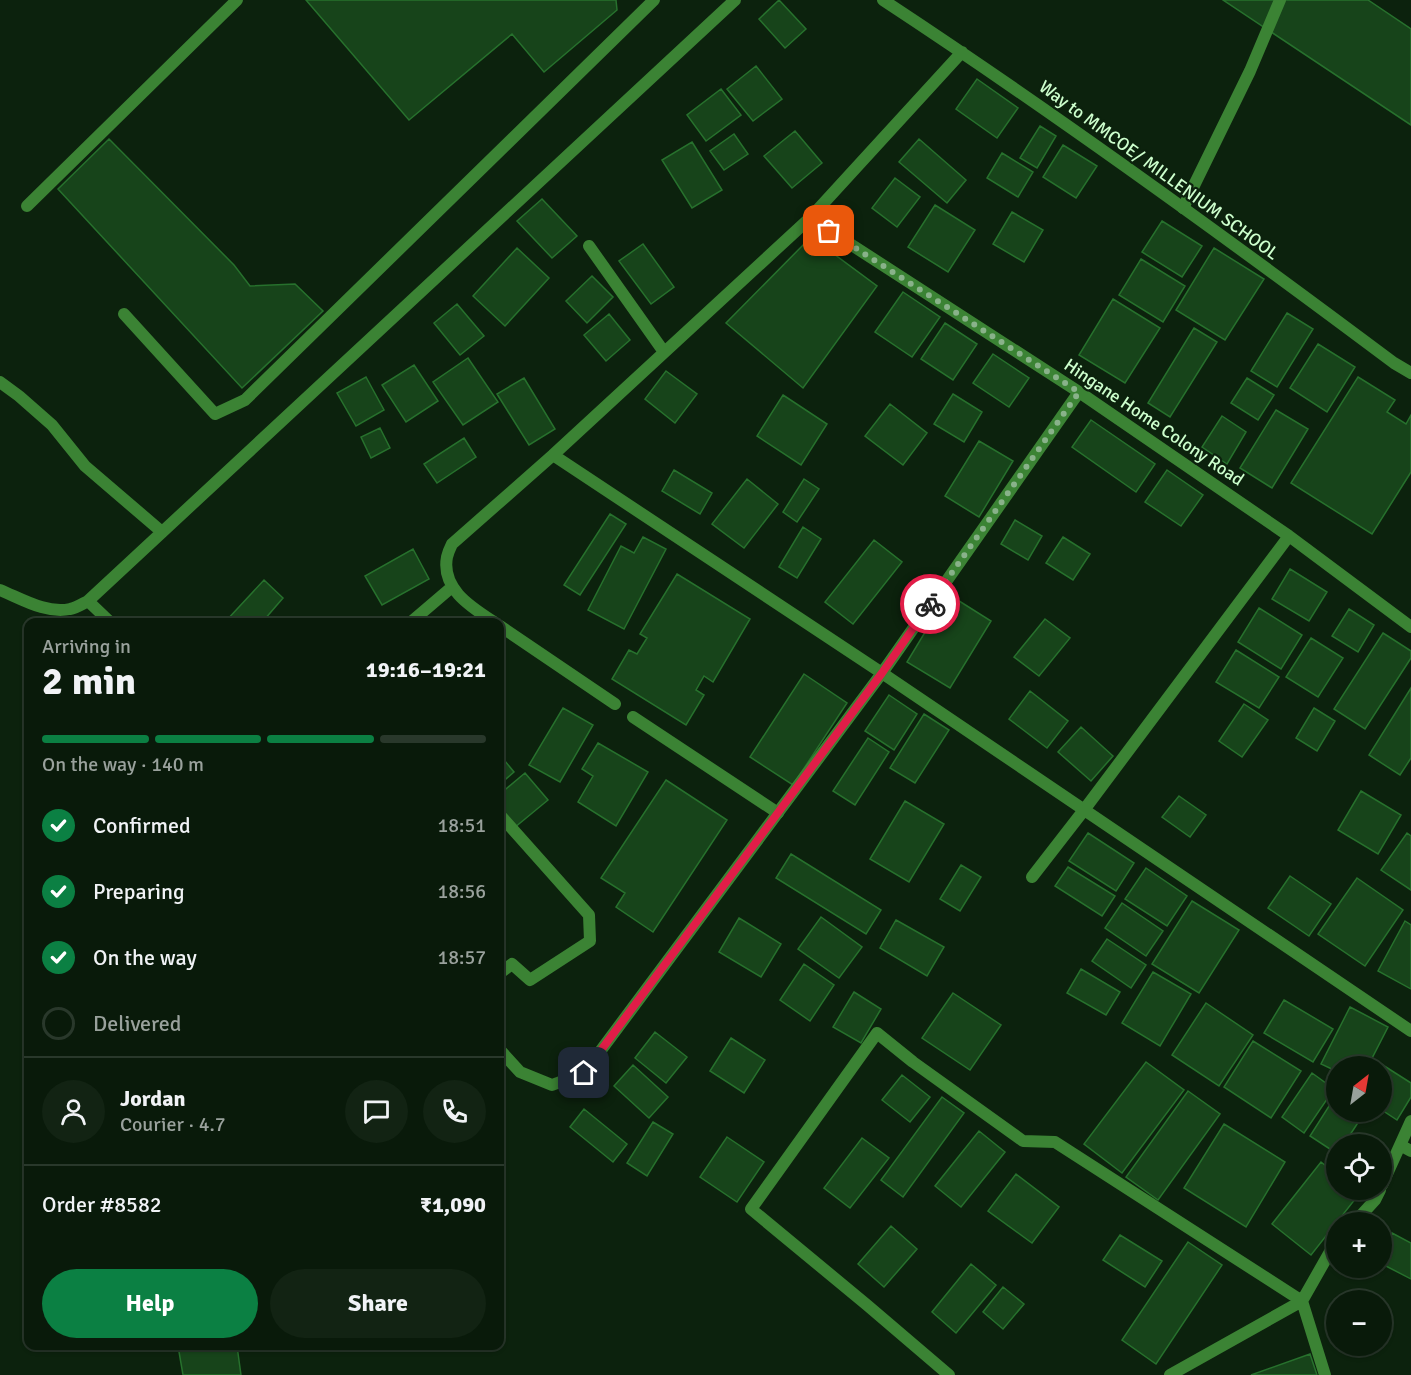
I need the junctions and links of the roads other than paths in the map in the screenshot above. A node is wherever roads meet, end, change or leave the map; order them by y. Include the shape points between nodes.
1 (237, 0) edge
2 (654, 0) edge
3 (735, 0) edge
4 (883, 0) edge
5 (1280, 0) edge
6 (962, 52) junction
7 (27, 206) dead end
8 (1183, 208) junction
9 (810, 218) junction
10 (589, 246) dead end
11 (124, 314) dead end
12 (664, 352) junction
13 (1411, 373) edge
14 (0, 382) edge
15 (1079, 392) junction
16 (553, 455) junction
17 (162, 532) junction
18 (1289, 536) junction
19 (452, 587) junction
20 (0, 590) edge
21 (88, 601) junction
22 (106, 618) edge
23 (416, 618) edge
24 (488, 618) edge
25 (1411, 627) edge
26 (504, 629) edge
27 (882, 673) junction
28 (615, 704) dead end
29 (633, 717) dead end
30 (1084, 810) junction
31 (778, 813) junction
32 (504, 819) edge
33 (1032, 877) dead end
34 (504, 970) edge
35 (1411, 1031) edge
36 (504, 1054) edge
37 (1411, 1121) edge
38 (1406, 1148) edge
39 (1392, 1170) edge
40 (1375, 1200) edge
41 (1364, 1212) edge
42 (1326, 1259) edge
43 (1302, 1302) junction
44 (948, 1375) edge
45 (1170, 1375) edge
46 (1326, 1375) edge

1 - 7 street
2 - 11 street via 245,400 215,414
3 - 17 street
4 - 6 street, Way to MMCOE/ MILLENIUM SCHOOL
5 - 8 street
6 - 8 street, Way to MMCOE/ MILLENIUM SCHOOL
6 - 9 street
8 - 13 street, Way to MMCOE/ MILLENIUM SCHOOL
9 - 12 street
9 - 15 street, Hingane Home Colony Road
10 - 12 street
12 - 16 street
14 - 17 street via 52,425 86,466
15 - 18 street, Hingane Home Colony Road
15 - 27 street
16 - 19 street via 452,544 447,556
16 - 27 street
17 - 21 street
18 - 25 street, Hingane Home Colony Road
18 - 30 street
19 - 23 street
19 - 24 street via 467,605
20 - 21 street via 51,610 72,609
21 - 22 street
26 - 28 street
27 - 30 street
27 - 31 street
29 - 31 street
30 - 33 street
30 - 35 street
31 - 36 street via 584,1073 552,1084 520,1072
32 - 34 street via 589,915 590,941 531,980 512,964
37 - 38 street
38 - 39 street
40 - 41 street
42 - 43 street
43 - 44 street via 1055,1142 1023,1140 877,1033 750,1209
43 - 45 street
43 - 46 street

